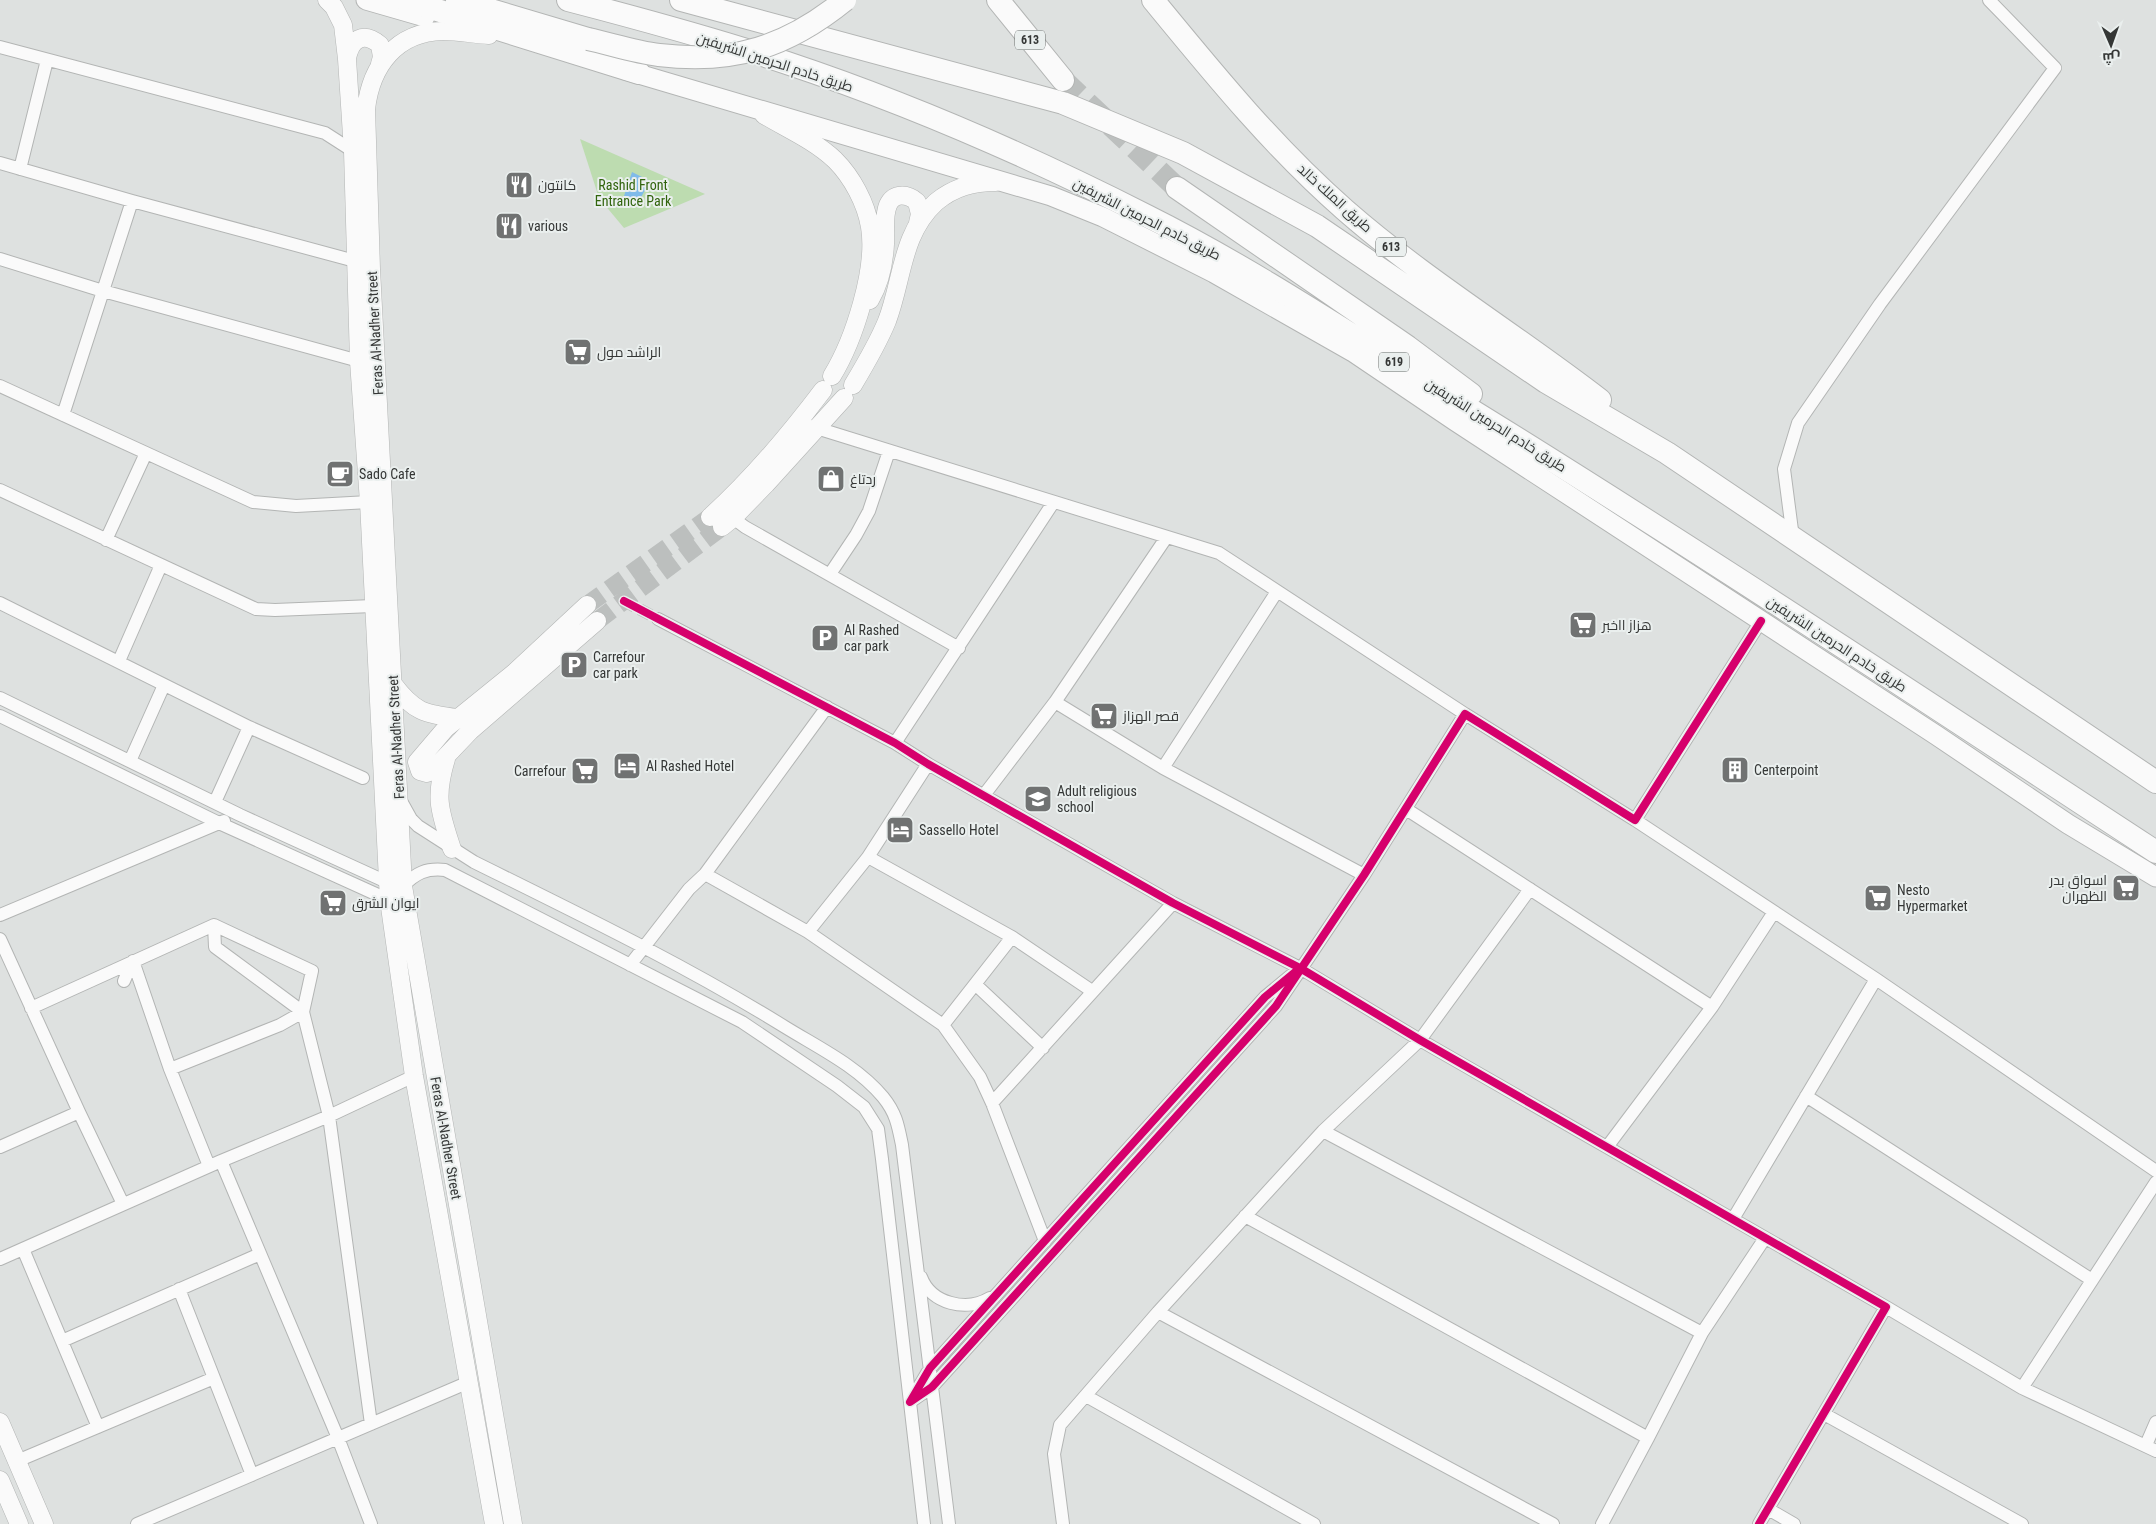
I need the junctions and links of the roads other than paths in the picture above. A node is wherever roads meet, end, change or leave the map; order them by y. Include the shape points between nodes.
1 (326, 0) edge
2 (366, 0) edge
3 (405, 0) edge
4 (457, 0) edge
5 (568, 0) edge
6 (681, 0) edge
7 (845, 0) edge
8 (998, 0) edge
9 (1152, 0) edge
10 (1989, 0) edge
11 (489, 35) junction
12 (0, 47) edge
13 (347, 59) junction
14 (47, 60) junction
15 (380, 64) junction
16 (639, 73) junction
17 (1063, 80) tunnel mouth
18 (753, 108) junction
19 (352, 151) junction
20 (0, 163) edge
21 (20, 169) junction
22 (1006, 182) junction
23 (1176, 188) tunnel mouth
24 (132, 201) junction
25 (918, 222) junction
26 (0, 260) edge
27 (355, 261) junction
28 (103, 291) junction
29 (854, 328) junction
30 (359, 361) junction
31 (0, 386) edge
32 (63, 415) junction
33 (799, 422) junction
34 (816, 429) junction
35 (889, 451) junction
36 (146, 453) junction
37 (1668, 453) junction
38 (1586, 481) junction
39 (0, 490) edge
40 (369, 502) junction
41 (1053, 503) junction
42 (722, 521) junction
43 (1166, 538) junction
44 (1793, 538) junction
45 (106, 540) junction
46 (161, 565) junction
47 (830, 574) junction
48 (1276, 593) junction
49 (0, 603) edge
50 (587, 605) tunnel mouth
51 (373, 606) junction
52 (658, 619) tunnel mouth
53 (597, 621) tunnel mouth
54 (1761, 621) junction
55 (959, 648) junction
56 (119, 661) junction
57 (393, 684) junction
58 (164, 685) junction
59 (0, 698) edge
60 (1055, 702) junction
61 (827, 707) junction
62 (1465, 714) junction
63 (0, 716) edge
64 (458, 718) junction
65 (248, 727) junction
66 (895, 743) junction
67 (446, 759) junction
68 (130, 761) junction
69 (928, 764) junction
70 (1163, 768) junction
71 (363, 778) dead end
72 (2156, 782) edge
73 (984, 794) junction
74 (399, 797) junction
75 (215, 802) junction
76 (1406, 809) junction
77 (240, 815) junction
78 (1635, 820) junction
79 (219, 824) junction
80 (452, 849) junction
81 (2156, 852) edge
82 (868, 857) junction
83 (705, 874) junction
84 (1364, 875) junction
85 (2156, 877) edge
86 (396, 884) junction
87 (1530, 889) junction
88 (389, 900) junction
89 (1173, 903) junction
90 (1774, 912) junction
91 (0, 915) edge
92 (214, 925) junction
93 (808, 932) junction
94 (1012, 937) junction
95 (0, 939) edge
96 (644, 946) junction
97 (132, 962) junction
98 (630, 965) junction
99 (1300, 968) junction
100 (1876, 979) junction
101 (124, 981) dead end
102 (975, 984) junction
103 (1092, 991) junction
104 (1712, 1007) junction
105 (31, 1008) junction
106 (303, 1012) junction
107 (943, 1026) junction
108 (1420, 1040) junction
109 (1043, 1048) junction
110 (170, 1069) junction
111 (414, 1076) junction
112 (1806, 1096) junction
113 (992, 1103) junction
114 (79, 1112) junction
115 (329, 1116) junction
116 (1323, 1131) junction
117 (0, 1147) edge
118 (1607, 1147) junction
119 (215, 1164) junction
120 (2156, 1171) edge
121 (2156, 1182) edge
122 (123, 1204) junction
123 (1245, 1216) junction
124 (1732, 1219) junction
125 (1766, 1238) junction
126 (1045, 1241) junction
127 (23, 1249) junction
128 (260, 1254) junction
129 (0, 1259) edge
130 (918, 1271) junction
131 (2092, 1280) junction
132 (179, 1289) junction
133 (998, 1293) junction
134 (1886, 1308) junction
135 (1158, 1312) junction
136 (1702, 1333) junction
137 (62, 1341) junction
138 (930, 1368) junction
139 (214, 1378) junction
140 (469, 1382) junction
141 (932, 1387) junction
142 (2022, 1388) junction
143 (1086, 1396) junction
144 (910, 1402) junction
145 (1824, 1414) junction
146 (0, 1422) edge
147 (2156, 1422) edge
148 (371, 1424) junction
149 (98, 1427) junction
150 (338, 1438) junction
151 (1648, 1438) junction
152 (2151, 1448) edge
153 (17, 1461) junction
154 (252, 1475) junction
155 (0, 1480) edge
156 (1768, 1509) junction
157 (19, 1524) edge
158 (44, 1524) edge
159 (139, 1524) edge
160 (371, 1524) edge
161 (494, 1524) edge
162 (513, 1524) edge
163 (924, 1524) edge
164 (949, 1524) edge
165 (1063, 1524) edge
166 (1314, 1524) edge
167 (1553, 1524) edge
168 (1602, 1524) edge
169 (1759, 1524) edge
170 (1794, 1524) edge
171 (2022, 1524) edge

1 - 13 street, Feras Al-Nadher Street via 334,7 343,25
2 - 11 main road
3 - 16 highway
4 - 7 highway, bridge via 588,39 657,54 713,57 778,42 798,33
5 - 38 highway, طريق خادم الحرمين الشريفين / 619 via 788,63 941,120 1024,156 1150,217 1252,274
6 - 37 highway via 1063,102 1183,153 1317,226 1546,382
8 - 17 highway, 613
9 - 37 highway, طريق الملك خالد / 613 via 1251,118 1344,209 1419,269 1556,366
10 - 44 street via 2055,68 1880,304 1798,423 1784,469
11 - 15 street, Feras Al-Nadher Street via 442,31 415,37 390,53
11 - 16 main road
12 - 14 street
13 - 15 street via 356,40 368,38 380,45
13 - 19 street, Feras Al-Nadher Street
14 - 19 street via 325,133
14 - 21 street
15 - 57 street, Feras Al-Nadher Street via 371,82 366,109 371,269
16 - 18 main road
18 - 22 main road
18 - 29 street via 822,149 849,176 857,192 872,241 867,281
19 - 27 street, Feras Al-Nadher Street
20 - 21 street
21 - 24 street
22 - 25 street via 963,185 944,195
22 - 54 main road via 1103,217 1214,273 1353,352
23 - 38 highway via 1408,347
24 - 27 street
24 - 28 street
25 - 29 street via 917,202 908,196 895,197 891,201 886,212 885,246 878,286
25 - 34 street via 908,241 887,321 848,392
26 - 28 street
27 - 30 street, Feras Al-Nadher Street
28 - 30 street
28 - 32 street
29 - 33 street via 828,383
30 - 40 street, Feras Al-Nadher Street
31 - 32 street
32 - 36 street
33 - 34 street
33 - 42 street via 754,472
34 - 35 street
34 - 42 street
35 - 41 street
35 - 47 street via 869,510
36 - 40 street via 253,502 296,506
36 - 45 street
37 - 44 highway
38 - 81 highway, طريق خادم الحرمين الشريفين / 619
39 - 45 street
40 - 51 street, Feras Al-Nadher Street
41 - 43 street
41 - 55 street
42 - 47 street via 745,527
43 - 48 street via 1218,553
43 - 60 street
44 - 72 highway
45 - 46 street
46 - 51 street via 256,609
46 - 56 street
47 - 55 street
48 - 62 street
48 - 70 street
49 - 56 street
50 - 64 street via 514,673
51 - 86 street, Feras Al-Nadher Street
52 - 61 street
53 - 67 street via 470,731
54 - 78 street
54 - 85 main road via 2068,824
55 - 66 street
56 - 58 street
57 - 64 street via 404,699 425,713
57 - 74 street, Feras Al-Nadher Street
58 - 65 street
58 - 68 street
59 - 68 street
60 - 70 street
60 - 73 street
61 - 66 street
61 - 83 street
62 - 76 street
62 - 78 street
63 - 79 street
64 - 67 street via 430,744 417,762 418,768 427,773
65 - 71 street
65 - 75 street
66 - 69 street
67 - 80 street via 438,798
68 - 75 street
69 - 73 street
69 - 82 street
70 - 84 street
73 - 89 street
74 - 80 street via 411,819
74 - 86 street, Feras Al-Nadher Street
75 - 77 street
76 - 84 street
76 - 87 street
77 - 79 street
77 - 86 street
78 - 90 street
79 - 88 street
79 - 91 street
80 - 96 street
82 - 93 street
82 - 94 street
83 - 93 street
83 - 96 street via 689,889
84 - 99 street
86 - 88 street, Feras Al-Nadher Street
86 - 98 street via 431,868 445,870
86 - 162 street, Feras Al-Nadher Street
87 - 104 street
87 - 108 street
88 - 111 street, Feras Al-Nadher Street
89 - 99 street
89 - 103 street
90 - 100 street
90 - 104 street
92 - 97 street
92 - 106 street via 215,946
92 - 106 street via 312,971
93 - 107 street
94 - 102 street
94 - 103 street
95 - 105 street
96 - 98 street
96 - 130 street via 848,1065 883,1097 896,1115 901,1138
97 - 101 street
97 - 105 street
97 - 110 street
98 - 144 street via 742,1022 864,1107 878,1129
99 - 108 street
99 - 126 street via 1266,997
99 - 141 street via 1276,1006
100 - 112 street
100 - 120 street
102 - 107 street
102 - 109 street
103 - 109 street
104 - 118 street
105 - 114 street
106 - 110 street
106 - 115 street
107 - 113 street via 980,1077
108 - 116 street
108 - 118 street
109 - 113 street
110 - 119 street
111 - 115 street
111 - 140 street, Feras Al-Nadher Street
112 - 124 street
112 - 131 street
113 - 126 street
114 - 117 street
114 - 122 street
115 - 119 street
115 - 148 street
116 - 123 street
116 - 136 street
118 - 124 street
119 - 122 street
119 - 128 street
121 - 131 street
122 - 127 street
123 - 135 street
123 - 151 street
124 - 125 street
125 - 134 street
125 - 136 street
126 - 133 street
127 - 129 street
127 - 137 street
128 - 132 street
128 - 150 street
130 - 133 street via 924,1285 936,1298 960,1305 980,1304
130 - 138 street
131 - 142 street
132 - 137 street
132 - 139 street
133 - 138 street
134 - 142 street
134 - 145 street
135 - 143 street
135 - 167 street
136 - 151 street
137 - 149 street
138 - 141 street
138 - 144 street
139 - 149 street
139 - 154 street
140 - 148 street
140 - 161 street, Feras Al-Nadher Street
141 - 144 street
141 - 164 street
142 - 152 street
143 - 165 street via 1060,1425 1054,1454
143 - 166 street
144 - 163 street
145 - 156 street
145 - 171 street
146 - 153 street
147 - 152 street
148 - 150 street
149 - 153 street
150 - 154 street
150 - 160 street
151 - 168 street
153 - 158 street
154 - 159 street
155 - 157 street
156 - 169 street
156 - 170 street

